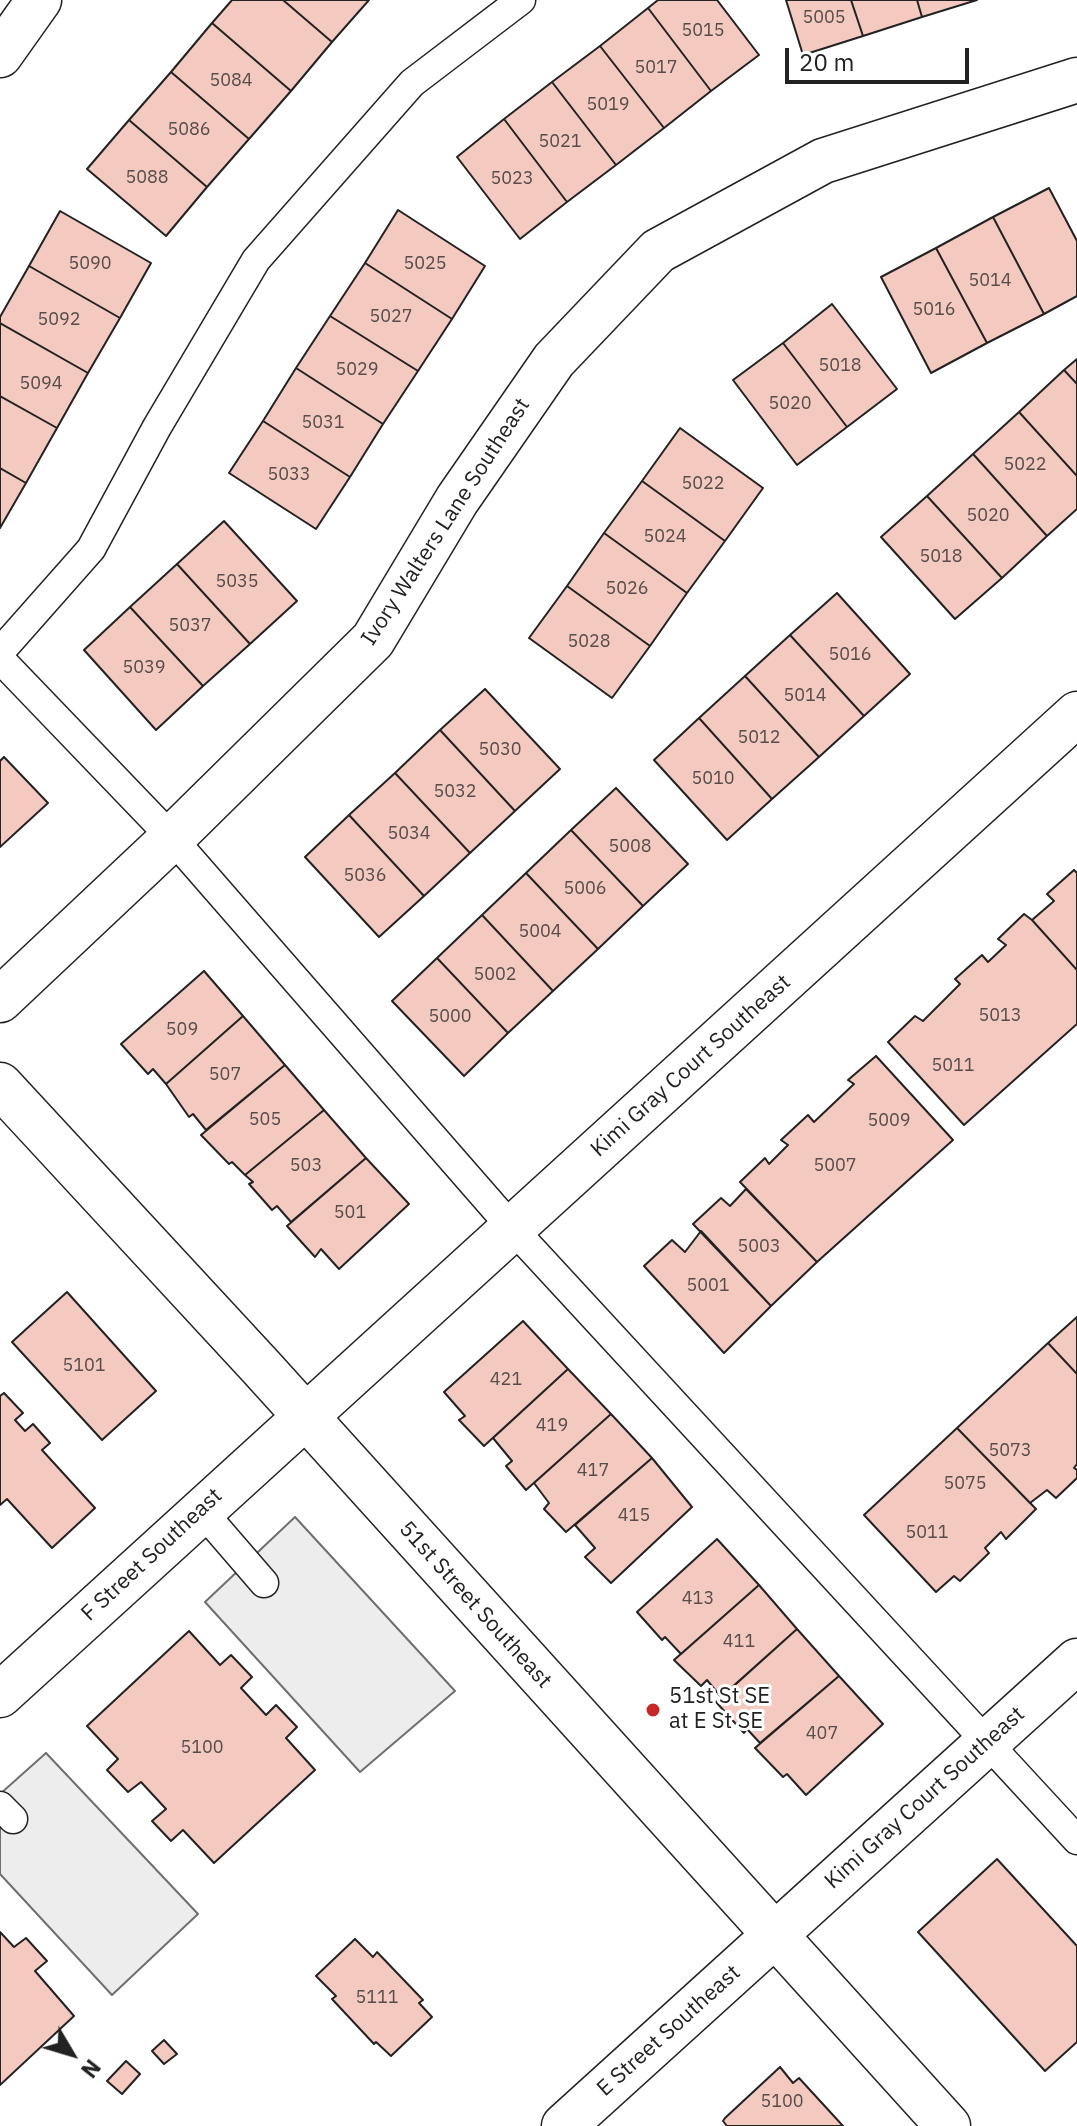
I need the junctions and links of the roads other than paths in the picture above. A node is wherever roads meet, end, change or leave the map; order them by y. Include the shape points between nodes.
1 (39, 0) edge
2 (521, 0) edge
3 (0, 55) edge
4 (1077, 80) edge
5 (0, 652) edge
6 (0, 659) edge
7 (1077, 714) edge
8 (172, 838) junction
9 (0, 1000) edge
10 (0, 1085) edge
11 (513, 1229) junction
12 (304, 1416) junction
13 (201, 1510) junction
14 (264, 1583) dead end
15 (1077, 1661) edge
16 (0, 1695) edge
17 (987, 1743) junction
18 (1077, 1840) edge
19 (774, 1935) junction
20 (564, 2126) edge
21 (948, 2126) edge

1 - 3 street
2 - 5 lane via 412,83 256,260 91,549
4 - 8 street, Ivory Walters Lane Southeast via 823,161 658,251 554,360 457,500 373,640
6 - 8 lane
7 - 11 street, Kimi Gray Court Southeast
8 - 9 street, Ivory Walters Lane Southeast
8 - 11 lane
10 - 12 street, 51st Street Southeast
11 - 12 street, Kimi Gray Court Southeast
11 - 17 lane
12 - 13 street, F Street Southeast
12 - 19 street, 51st Street Southeast
13 - 14 lane
13 - 16 street, F Street Southeast
15 - 17 street, Kimi Gray Court Southeast
17 - 18 lane
17 - 19 street, Kimi Gray Court Southeast
19 - 20 street, E Street Southeast
19 - 21 street, 51st Street Southeast

